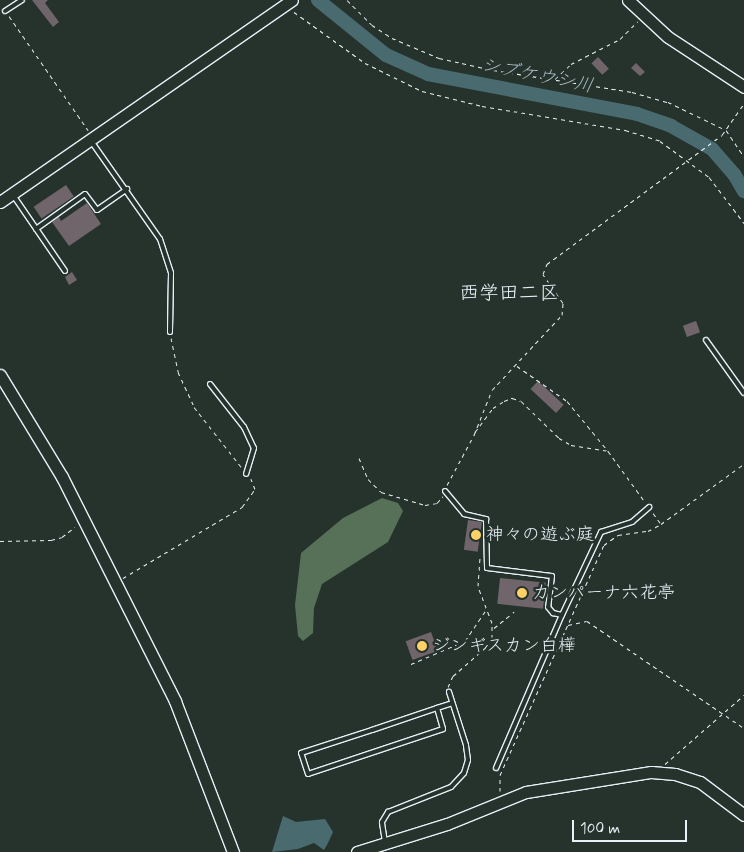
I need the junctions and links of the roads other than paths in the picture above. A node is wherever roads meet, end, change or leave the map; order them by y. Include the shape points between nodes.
1 (22, 0) edge
2 (628, 0) edge
3 (289, 1) edge
4 (5, 11) road end
5 (744, 87) edge
6 (91, 138) junction
7 (127, 189) junction
8 (12, 194) junction
9 (0, 202) edge
10 (36, 229) junction
11 (65, 271) dead end
12 (170, 332) road end
13 (706, 340) dead end
14 (0, 375) edge
15 (210, 384) dead end
16 (744, 393) edge
17 (246, 474) road end
18 (445, 491) road end
19 (649, 507) road end
20 (562, 615) junction
21 (449, 692) road end
22 (452, 703) junction
23 (437, 708) junction
24 (496, 768) dead end
25 (744, 815) edge
26 (385, 844) junction
27 (233, 852) edge
28 (357, 852) edge

1 - 4 lane
2 - 5 street via 688,52
3 - 6 street
6 - 7 lane
6 - 8 street
7 - 10 lane via 97,210 85,194
7 - 12 lane via 160,239 172,273
8 - 9 street
8 - 10 lane
10 - 11 lane
13 - 16 lane
14 - 27 street via 84,519 185,723
15 - 17 lane via 244,427 254,448
18 - 20 lane via 464,514 486,519 486,568 552,576 548,607 553,613
19 - 20 lane via 632,522 601,532
20 - 24 lane
21 - 22 lane
22 - 23 lane
22 - 26 lane via 468,752 464,773 451,787 388,812 382,822
23 - 23 lane via 301,753 308,774 444,729
25 - 26 street via 700,782 659,772 558,785 503,801
26 - 28 street

